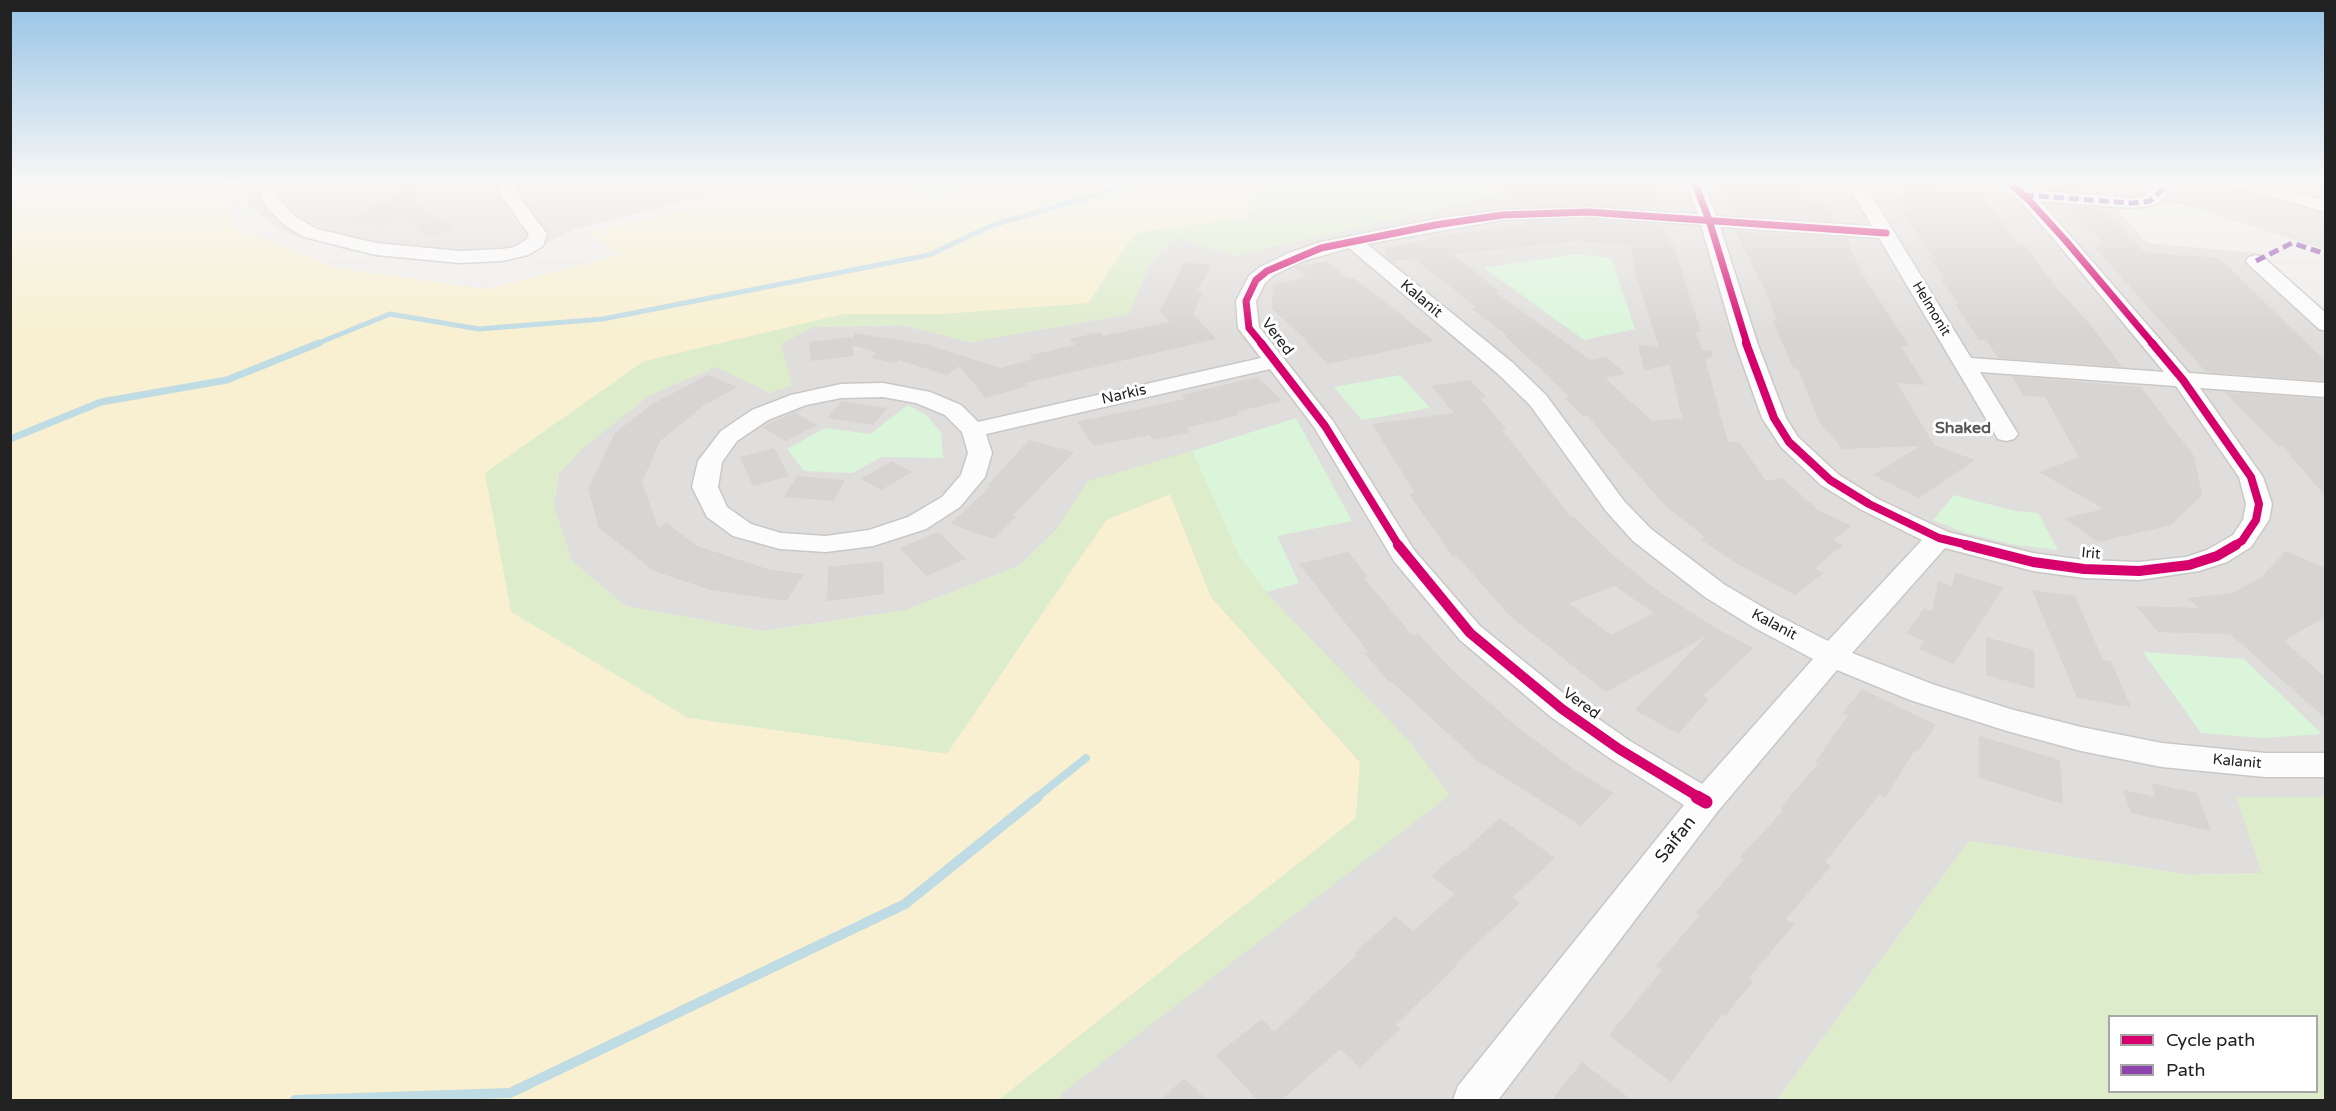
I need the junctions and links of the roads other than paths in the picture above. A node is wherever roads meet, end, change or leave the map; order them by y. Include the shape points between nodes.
1 (311, 233) edge
2 (537, 233) edge
3 (1399, 233) edge
4 (1713, 233) edge
5 (1886, 233) edge
6 (2058, 233) edge
7 (1353, 242) junction
8 (2256, 261) dead end
9 (2325, 325) edge
10 (1275, 361) junction
11 (1965, 364) junction
12 (2183, 380) junction
13 (2325, 390) edge
14 (973, 430) junction
15 (2006, 434) dead end
16 (1939, 538) junction
17 (1832, 656) junction
18 (2325, 765) edge
19 (1706, 802) junction
20 (1473, 1101) edge

1 - 2 street via 376,249 460,257 521,251 536,242
3 - 7 street, Vered
4 - 16 street, Irit via 1747,345 1781,432 1830,480
5 - 11 street, Helmonit
6 - 12 street, Irit
7 - 10 street, Vered via 1321,248 1278,265 1256,280 1246,301 1249,328
7 - 17 street, Kalanit via 1538,400 1615,506 1642,535 1715,591
8 - 9 street
10 - 14 street, Narkis
10 - 19 street, Vered via 1325,426 1404,555 1470,633 1571,716
11 - 12 street
11 - 15 street, Helmonit
12 - 13 street
12 - 16 street, Irit via 2252,477 2259,504 2256,520 2242,541 2217,556 2189,565 2112,571 2033,562
14 - 14 street via 952,410 912,395 883,390 799,400 760,415 729,436 710,461 705,487 716,511 742,530 780,542 826,544 873,538 917,523 951,502 973,477 980,453
16 - 17 street, Saifan
17 - 18 street, Kalanit via 1921,692 2080,739 2162,755 2265,765
17 - 19 street, Saifan
19 - 20 street, Saifan

